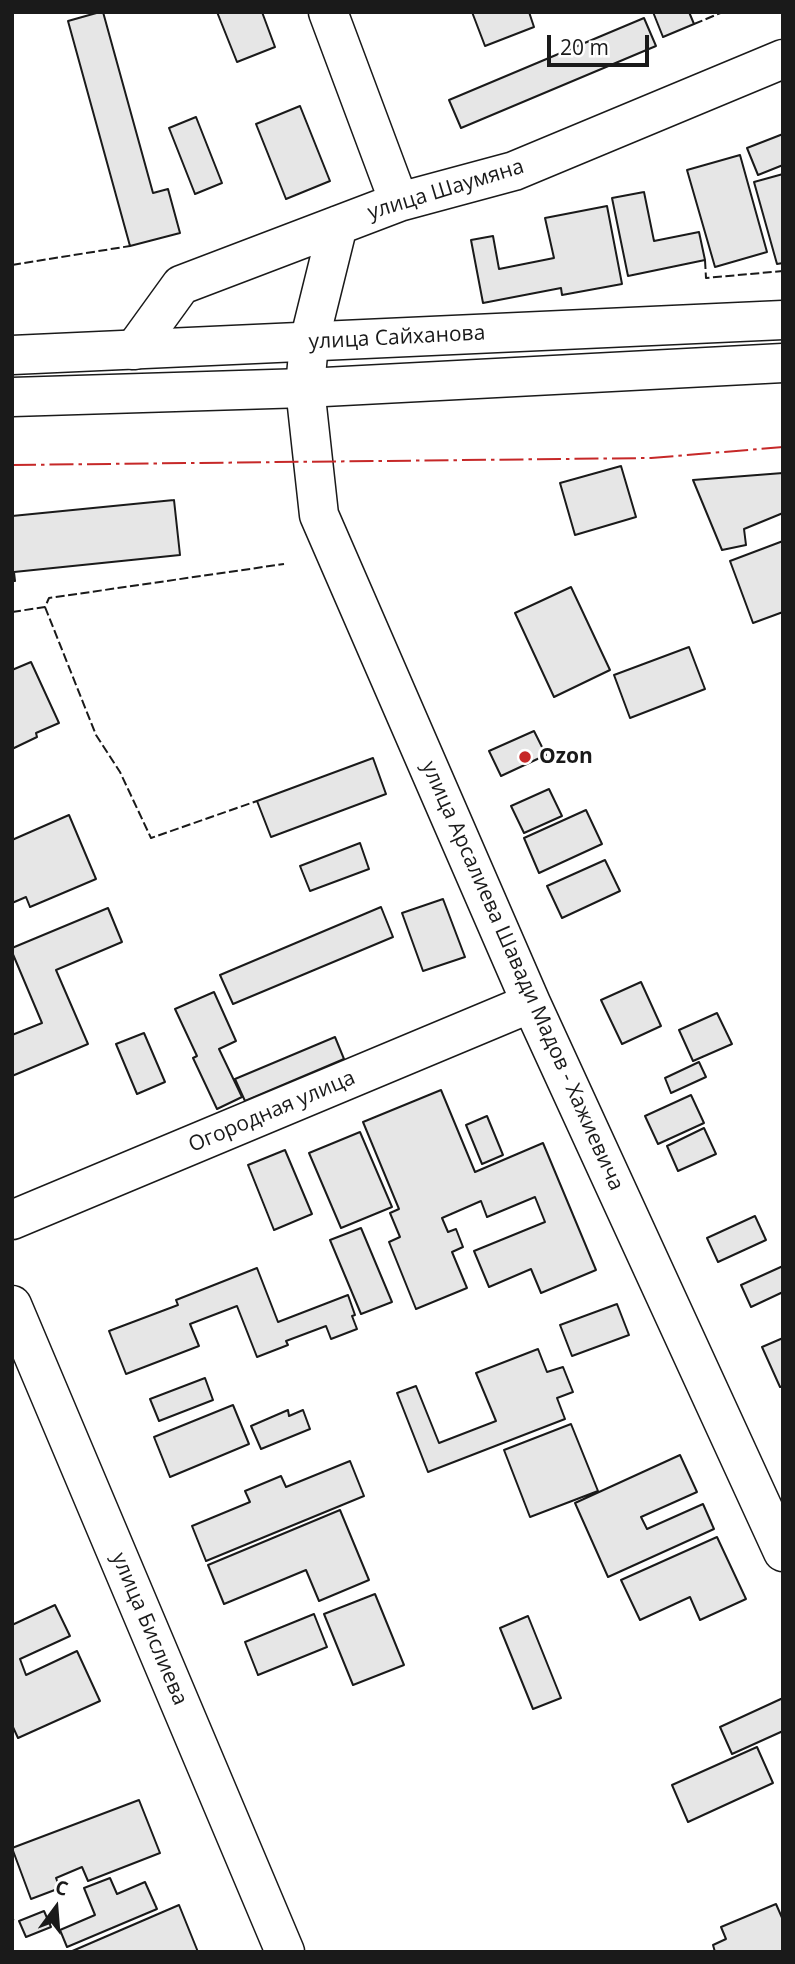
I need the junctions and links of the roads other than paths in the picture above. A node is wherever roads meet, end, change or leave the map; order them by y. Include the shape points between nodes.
1 (328, 12) edge
2 (783, 59) edge
3 (399, 202) junction
4 (338, 225) junction
5 (783, 320) edge
6 (309, 342) junction
7 (134, 350) junction
8 (12, 355) edge
9 (783, 363) edge
10 (305, 388) junction
11 (12, 397) edge
12 (531, 1003) junction
13 (12, 1220) edge
14 (12, 1305) edge
15 (783, 1552) edge
16 (285, 1952) edge

1 - 3 street
2 - 3 street, улица Шаумяна via 514,171
3 - 4 street, улица Шаумяна
4 - 6 street, улица Арсалиева Шавади Мадов - Хажиевича
4 - 7 street, улица Шаумяна via 181,285
5 - 6 street, улица Сайханова
6 - 7 street, улица Сайханова
6 - 10 street, улица Арсалиева Шавади Мадов - Хажиевича
7 - 8 street, улица Сайханова
9 - 10 street
10 - 11 street
10 - 12 street, улица Арсалиева Шавади Мадов - Хажиевича via 319,515
12 - 13 street, Огородная улица
12 - 15 street, улица Арсалиева Шавади Мадов - Хажиевича
14 - 16 street, улица Бислиева

